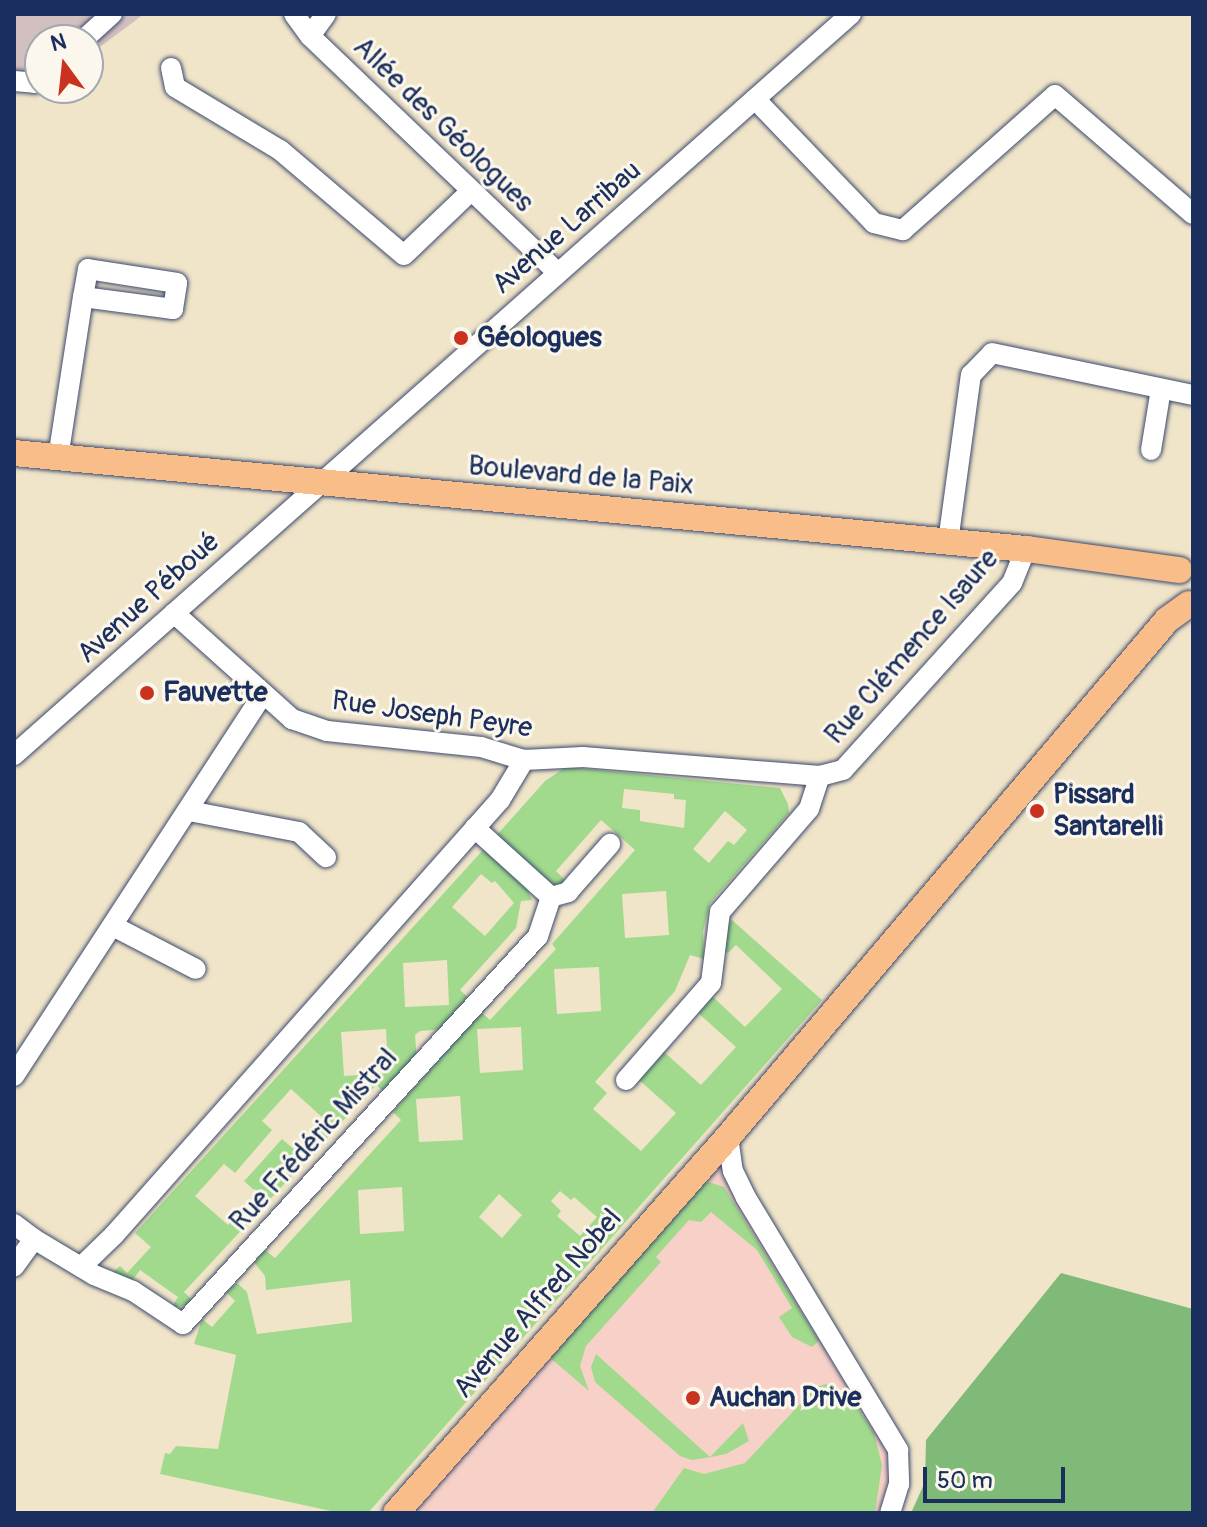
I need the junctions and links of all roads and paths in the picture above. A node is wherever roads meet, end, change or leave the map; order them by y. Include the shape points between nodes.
1 (294, 14) edge
2 (326, 14) edge
3 (851, 14) edge
4 (310, 36) junction
5 (171, 68) dead end
6 (755, 99) junction
7 (470, 192) junction
8 (1193, 214) edge
9 (558, 273) junction
10 (83, 297) dead end
11 (1161, 389) junction
12 (1193, 395) edge
13 (1151, 450) dead end
14 (14, 453) edge
15 (58, 458) junction
16 (320, 483) junction
17 (948, 542) junction
18 (1026, 549) junction
19 (1181, 593) edge
20 (174, 613) junction
21 (262, 695) junction
22 (14, 755) edge
23 (524, 760) junction
24 (820, 776) junction
25 (189, 811) junction
26 (475, 828) junction
27 (610, 844) dead end
28 (326, 857) dead end
29 (551, 897) junction
30 (113, 926) junction
31 (196, 969) dead end
32 (14, 1076) edge
33 (626, 1080) dead end
34 (728, 1137) junction
35 (14, 1224) edge
36 (34, 1239) junction
37 (14, 1267) edge
38 (81, 1267) junction
39 (396, 1513) edge
40 (890, 1513) edge

1 - 4 street, Allée des Géologues
2 - 4 street
3 - 6 street, Avenue Larribau
4 - 7 street, Allée des Géologues
5 - 7 street via 175,87 280,150 404,255
6 - 8 street via 874,223 903,230 1055,95
6 - 9 street, Avenue Larribau
7 - 9 street, Allée des Géologues
9 - 16 street, Avenue Larribau
10 - 15 street
11 - 12 street
11 - 13 street
11 - 17 street via 992,353 971,375
14 - 15 main road, Boulevard de la Paix
15 - 16 main road, Boulevard de la Paix
16 - 17 main road, Boulevard de la Paix
16 - 20 street, Avenue Péboué
17 - 18 main road, Boulevard de la Paix
18 - 19 main road, Boulevard de la Paix via 1141,565
18 - 24 street, Rue Clémence Isaure via 1012,583 843,770
19 - 34 main road, Avenue Alfred Nobel
20 - 21 street, Rue Joseph Peyre
20 - 22 street, Avenue Péboué
21 - 23 street, Rue Joseph Peyre via 292,719 327,731 481,747
21 - 25 street
23 - 24 street, Rue Joseph Peyre via 583,757
23 - 26 street
24 - 33 street, Rue Clémence Isaure via 809,809 720,912 711,983
25 - 28 street via 299,832
25 - 30 street
26 - 29 street
26 - 38 street
27 - 29 street via 568,892
29 - 38 street, Rue Frédéric Mistral via 538,936 183,1324 133,1291
30 - 31 street
30 - 32 street
34 - 39 main road, Avenue Alfred Nobel
34 - 40 street via 733,1171 745,1196 898,1450 899,1484
35 - 36 street, Rue Frédéric Mistral
36 - 37 street
36 - 38 street, Rue Frédéric Mistral

